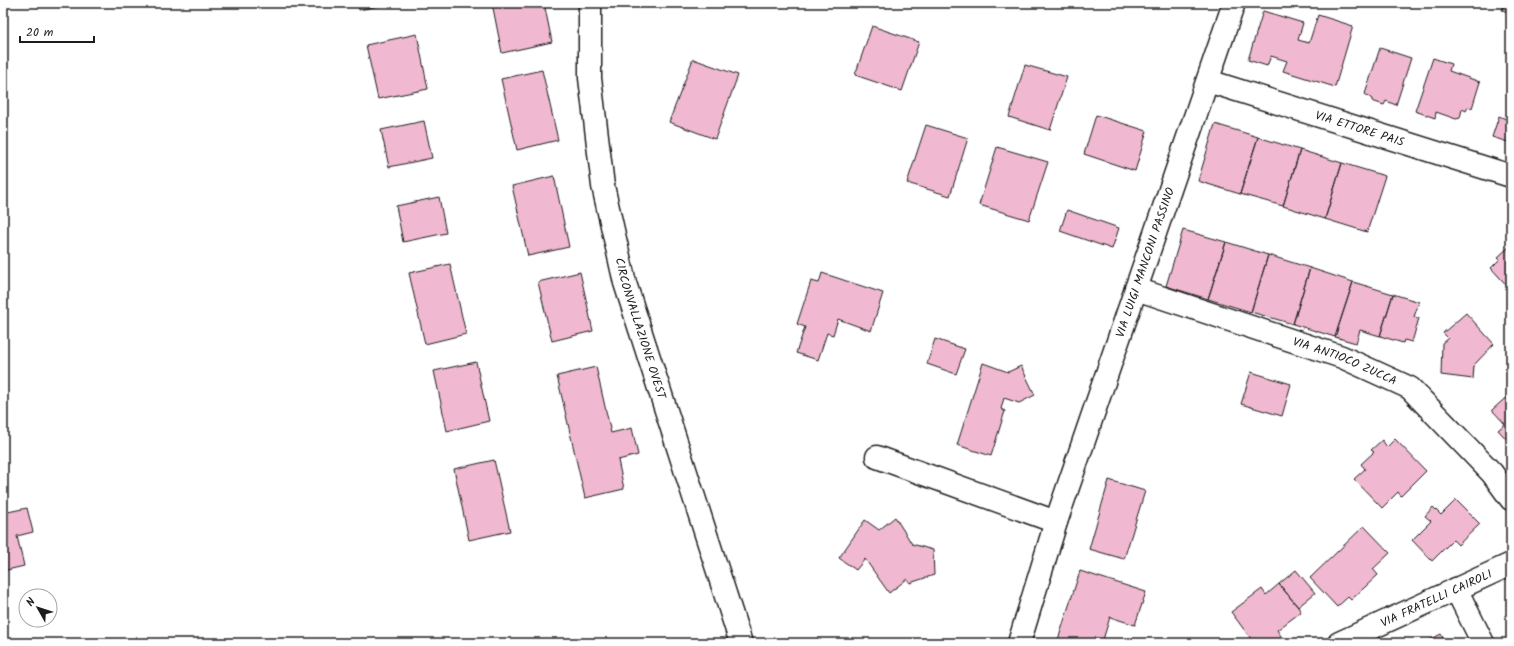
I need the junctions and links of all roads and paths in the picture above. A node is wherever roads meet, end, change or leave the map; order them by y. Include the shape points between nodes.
1 (590, 3) edge
2 (1234, 3) edge
3 (1208, 81) junction
4 (1511, 176) edge
5 (1136, 289) junction
6 (877, 457) dead end
7 (1511, 500) edge
8 (1056, 522) junction
9 (1511, 564) edge
10 (1456, 589) junction
11 (741, 643) edge
12 (1019, 643) edge
13 (1339, 643) edge
14 (1483, 643) edge

1 - 11 street, CIRCONVALLAZIONE OVEST via 590,78 603,186 625,283
2 - 3 street, VIA LUIGI MANCONI PASSINO
3 - 4 street, VIA ETTORE PAIS
3 - 5 street, VIA LUIGI MANCONI PASSINO
5 - 7 street, VIA ANTIOCO ZUCCA via 1342,357 1410,388 1492,473
5 - 8 street, VIA LUIGI MANCONI PASSINO
6 - 8 street
8 - 12 street, VIA LUIGI MANCONI PASSINO
9 - 10 street, VIA FRATELLI CAIROLI
10 - 13 street, VIA FRATELLI CAIROLI
10 - 14 street

